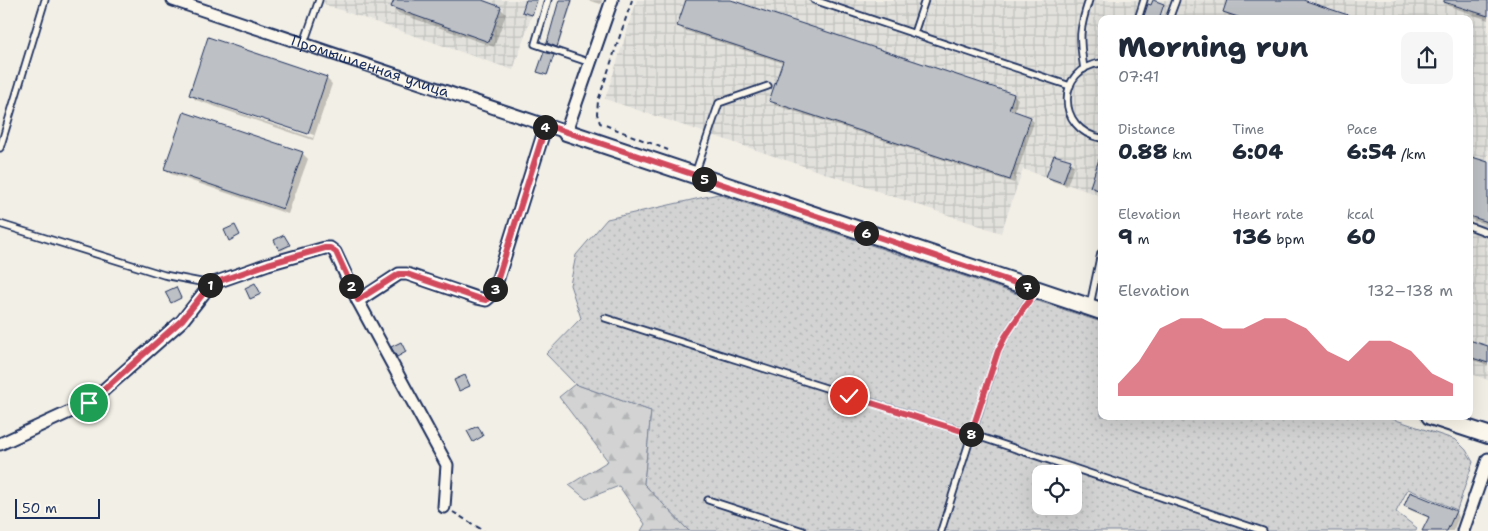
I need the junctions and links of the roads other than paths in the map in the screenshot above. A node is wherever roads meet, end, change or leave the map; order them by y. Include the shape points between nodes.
1 (45, 0) edge
2 (172, 0) edge
3 (319, 0) edge
4 (548, 0) edge
5 (612, 0) edge
6 (814, 0) edge
7 (924, 0) edge
8 (1084, 0) edge
9 (1089, 0) edge
10 (1144, 0) edge
11 (1176, 0) edge
12 (1139, 15) edge
13 (1170, 15) edge
14 (1082, 22) junction
15 (914, 33) junction
16 (304, 43) junction
17 (590, 63) junction
18 (1098, 64) edge
19 (1084, 69) junction
20 (768, 86) dead end
21 (1070, 86) junction
22 (546, 125) junction
23 (566, 132) junction
24 (1098, 137) edge
25 (1, 140) edge
26 (0, 148) edge
27 (694, 176) junction
28 (0, 224) edge
29 (1473, 227) edge
30 (1488, 233) edge
31 (211, 284) junction
32 (1098, 287) edge
33 (1036, 290) junction
34 (358, 300) junction
35 (1096, 309) edge
36 (605, 318) dead end
37 (1443, 420) edge
38 (971, 434) junction
39 (1488, 434) edge
40 (0, 444) edge
41 (1488, 459) edge
42 (1483, 487) edge
43 (708, 500) dead end
44 (444, 507) road end
45 (803, 531) edge
46 (941, 531) edge
47 (1263, 531) edge
48 (1463, 531) edge

1 - 25 lane
2 - 16 street, Промышленная улица
3 - 16 lane
4 - 17 lane via 535,44
5 - 17 street
6 - 15 lane
7 - 15 lane
8 - 14 lane
9 - 14 lane
10 - 12 lane
11 - 13 lane
14 - 19 lane via 1079,41
15 - 21 lane
16 - 22 street, Промышленная улица
17 - 23 street
18 - 19 lane
19 - 21 lane
20 - 27 lane via 719,103
21 - 24 lane via 1067,100 1072,120 1088,135
22 - 23 street, Промышленная улица
22 - 34 street via 493,294 486,300 399,274
23 - 27 street, Промышленная улица
25 - 26 lane
27 - 33 street, Промышленная улица
28 - 31 lane via 164,275
29 - 30 lane
31 - 34 street via 268,264 330,248 336,252
31 - 40 street via 182,320 89,403
32 - 35 lane
33 - 35 street, Промышленная улица
33 - 38 lane via 998,351
34 - 44 street via 447,465
36 - 38 lane
37 - 39 street
38 - 46 lane
38 - 47 lane
41 - 42 street
42 - 48 street
43 - 45 lane

